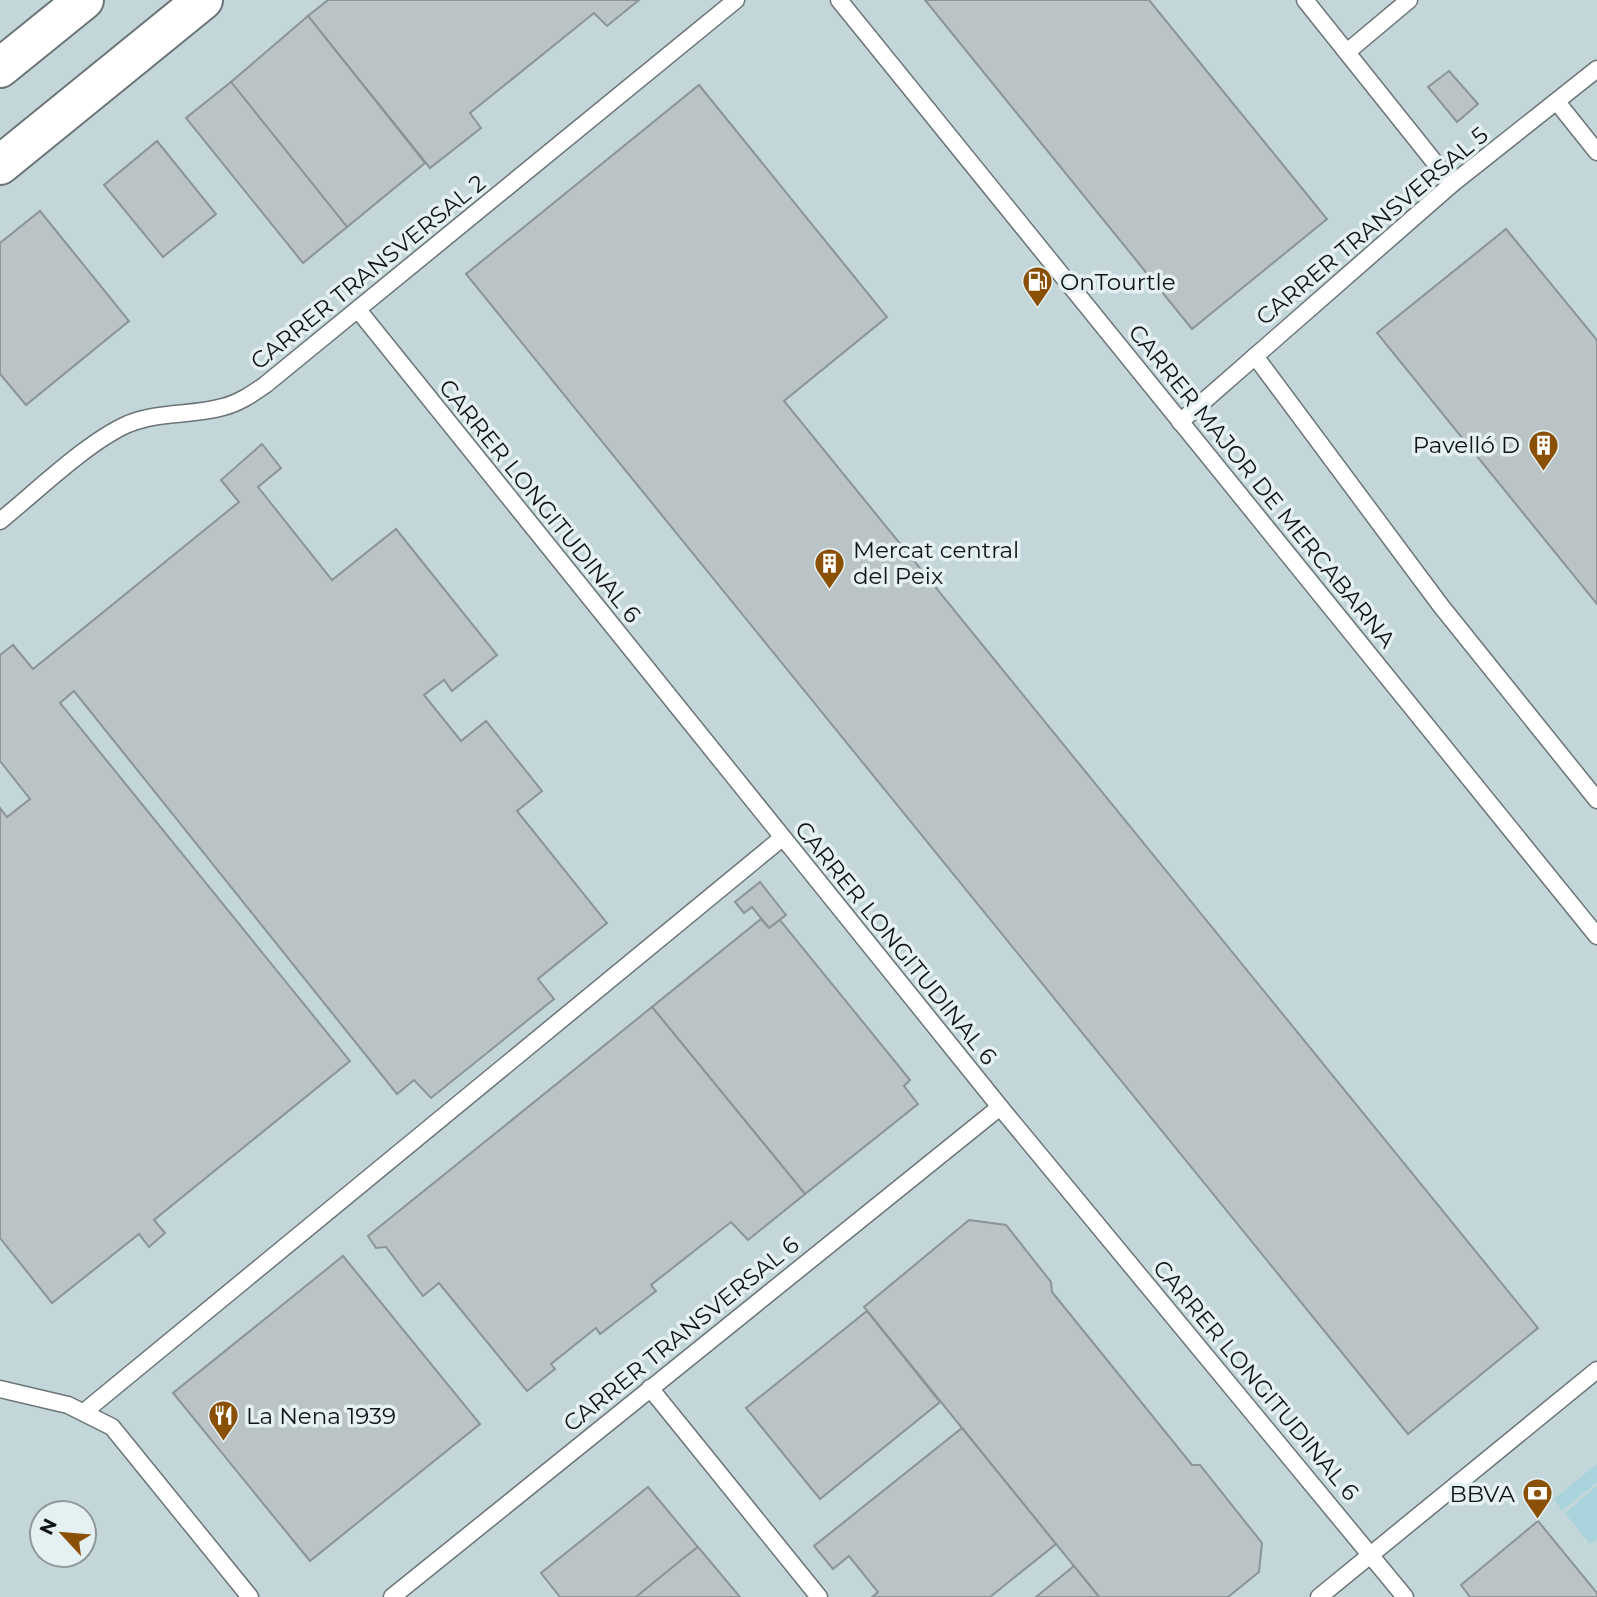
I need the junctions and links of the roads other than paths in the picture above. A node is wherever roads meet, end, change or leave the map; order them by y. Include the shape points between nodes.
1 (84, 0) edge
2 (203, 0) edge
3 (736, 0) edge
4 (839, 0) edge
5 (1305, 0) edge
6 (1409, 0) edge
7 (1347, 52) junction
8 (0, 68) edge
9 (1597, 69) edge
10 (1557, 102) junction
11 (1597, 152) edge
12 (0, 165) edge
13 (1452, 184) junction
14 (359, 311) junction
15 (1255, 356) junction
16 (1180, 422) junction
17 (0, 521) edge
18 (1597, 800) edge
19 (782, 838) junction
20 (1597, 936) edge
21 (1000, 1107) junction
22 (1597, 1370) edge
23 (650, 1388) junction
24 (0, 1389) edge
25 (84, 1412) junction
26 (1372, 1555) junction
27 (246, 1592) edge
28 (228, 1597) edge
29 (392, 1597) edge
30 (819, 1597) edge
31 (1319, 1597) edge
32 (1405, 1597) edge

1 - 8 street
2 - 12 street
3 - 14 lane, CARRER TRANSVERSAL 2
4 - 16 lane, CARRER MAJOR DE MERCABARNA
5 - 7 lane
6 - 7 lane
7 - 13 lane
9 - 10 lane, CARRER TRANSVERSAL 5
10 - 11 lane
10 - 13 lane, CARRER TRANSVERSAL 5
13 - 15 lane, CARRER TRANSVERSAL 5
14 - 17 lane, CARRER TRANSVERSAL 2 via 245,399 201,412 144,418 102,438
14 - 19 lane, CARRER LONGITUDINAL 6
15 - 16 lane, CARRER TRANSVERSAL 5
15 - 18 lane via 1441,606
16 - 20 lane, CARRER MAJOR DE MERCABARNA
19 - 21 lane, CARRER LONGITUDINAL 6
19 - 25 lane
21 - 23 lane, CARRER TRANSVERSAL 6
21 - 26 lane, CARRER LONGITUDINAL 6
22 - 26 lane
23 - 29 lane, CARRER TRANSVERSAL 6
23 - 30 lane
24 - 25 lane
25 - 27 lane via 112,1427 123,1439
26 - 31 lane
26 - 32 lane, CARRER LONGITUDINAL 6
27 - 28 lane

